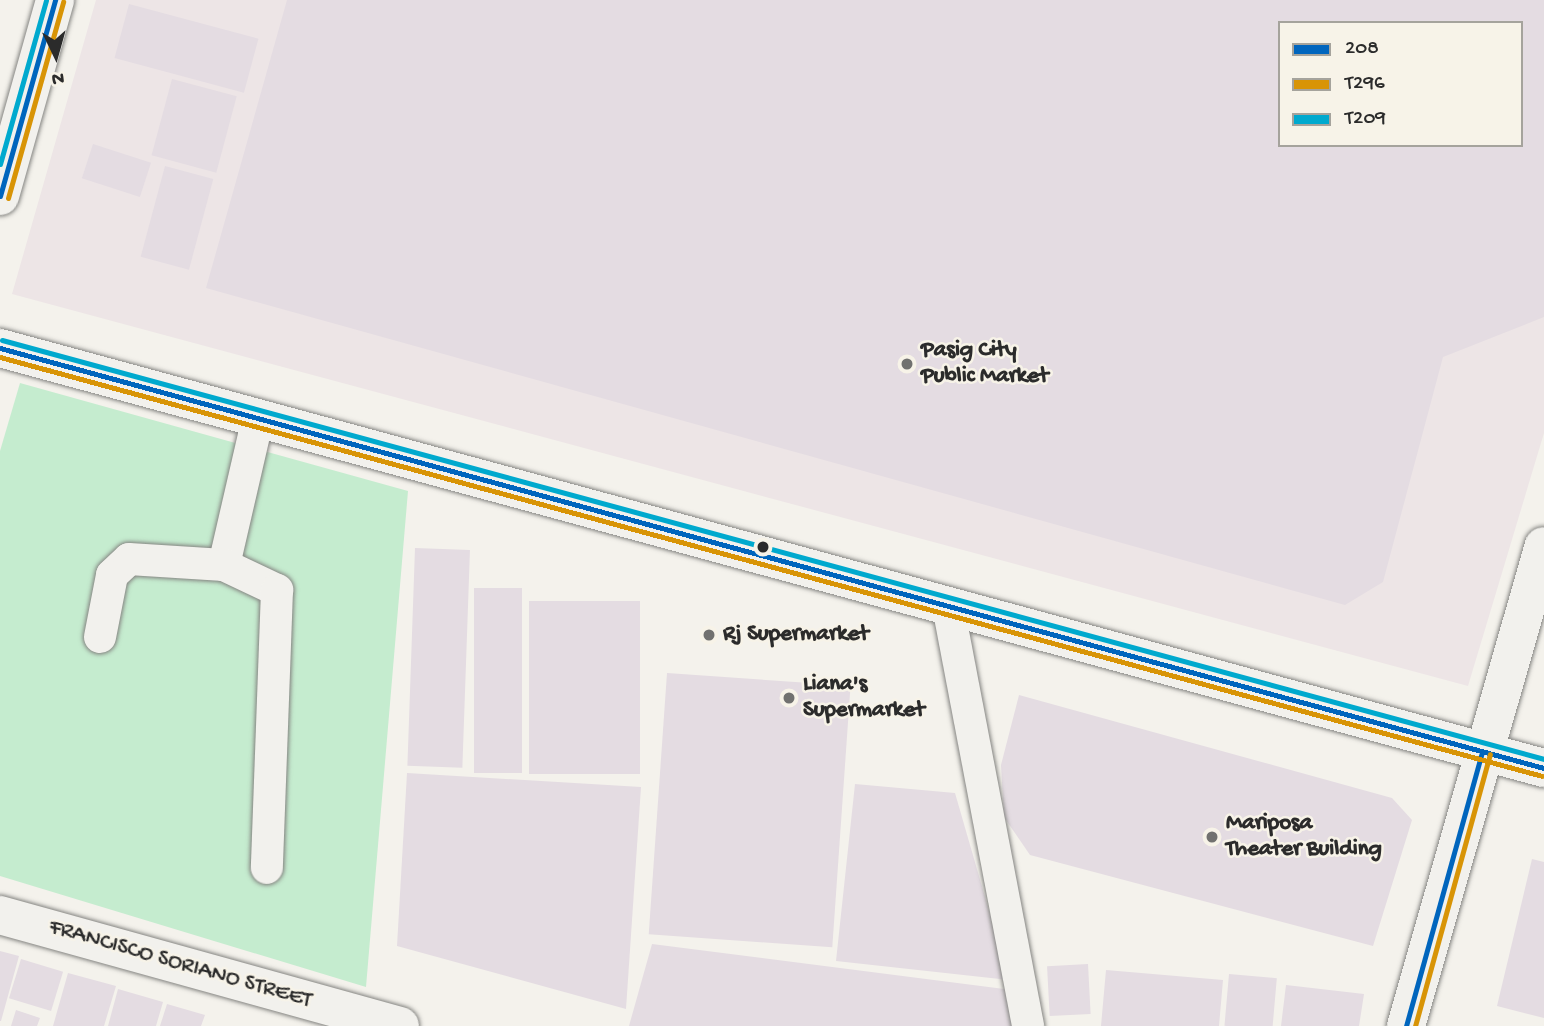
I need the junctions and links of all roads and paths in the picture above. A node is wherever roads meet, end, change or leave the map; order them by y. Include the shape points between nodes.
1 (55, 0) edge
2 (0, 196) edge
3 (0, 348) edge
4 (258, 418) junction
5 (1544, 546) edge
6 (224, 565) junction
7 (948, 606) junction
8 (100, 636) dead end
9 (1482, 752) junction
10 (1544, 768) edge
11 (267, 869) dead end
12 (0, 915) edge
13 (400, 1026) edge
14 (1028, 1026) edge
15 (1406, 1026) edge

1 - 2 main road
3 - 4 main road
4 - 6 lane
4 - 7 main road
5 - 9 main road
6 - 8 lane via 129,559 118,565
6 - 11 lane via 277,590
7 - 9 main road
7 - 14 lane
9 - 10 main road
9 - 15 main road
12 - 13 main road, FRANCISCO SORIANO STREET

